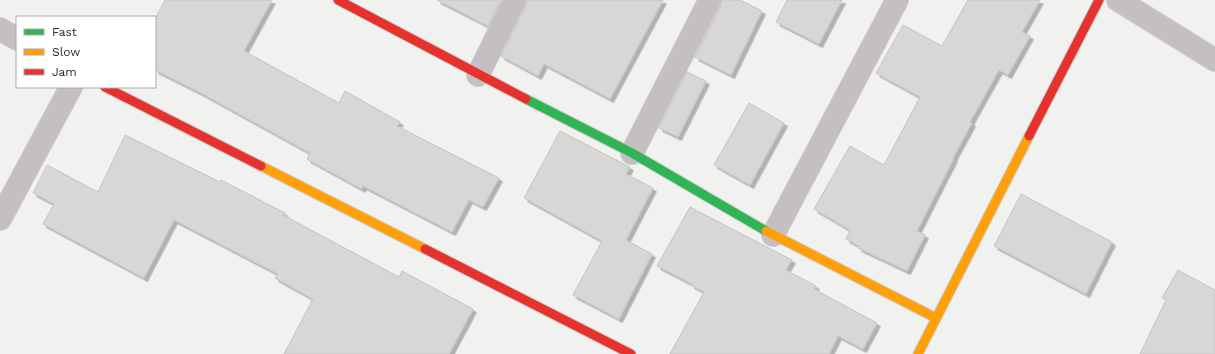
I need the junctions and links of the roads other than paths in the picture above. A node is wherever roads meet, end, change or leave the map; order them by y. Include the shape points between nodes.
1 (338, 0) edge
2 (515, 0) edge
3 (710, 0) edge
4 (897, 0) edge
5 (1099, 0) edge
6 (1118, 0) edge
7 (0, 29) edge
8 (16, 38) edge
9 (1215, 60) edge
10 (478, 75) junction
11 (70, 88) edge
12 (107, 88) edge
13 (632, 153) junction
14 (0, 219) edge
15 (773, 234) junction
16 (936, 318) junction
17 (620, 352) edge
18 (918, 354) edge

1 - 10 street
2 - 10 street
3 - 13 street
4 - 15 street
5 - 16 street
6 - 9 street
7 - 8 street
10 - 13 street
11 - 14 street
12 - 17 street
13 - 15 street
15 - 16 street
16 - 18 street

